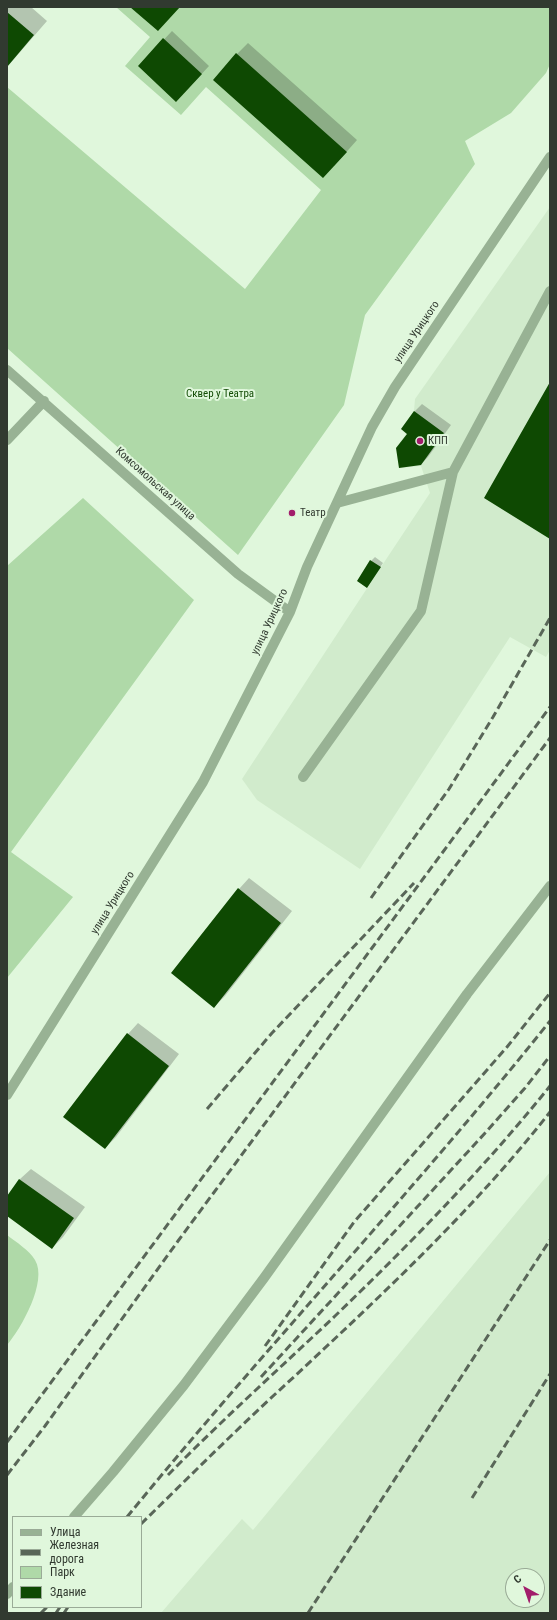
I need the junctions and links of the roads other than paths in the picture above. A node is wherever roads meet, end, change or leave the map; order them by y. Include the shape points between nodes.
1 (550, 157) edge
2 (550, 291) edge
3 (7, 370) edge
4 (44, 401) junction
5 (7, 440) edge
6 (453, 472) junction
7 (337, 503) junction
8 (290, 612) junction
9 (303, 777) dead end
10 (550, 886) edge
11 (7, 1095) edge
12 (75, 1516) edge

1 - 7 street, улица Урицкого via 395,387 372,427
2 - 6 street
3 - 4 street, Комсомольская улица
4 - 5 street
4 - 8 street, Комсомольская улица via 238,574
6 - 7 street
6 - 9 street via 421,611
7 - 8 street, улица Урицкого
8 - 11 street, улица Урицкого via 202,782
10 - 12 street via 466,994 264,1278 198,1366

